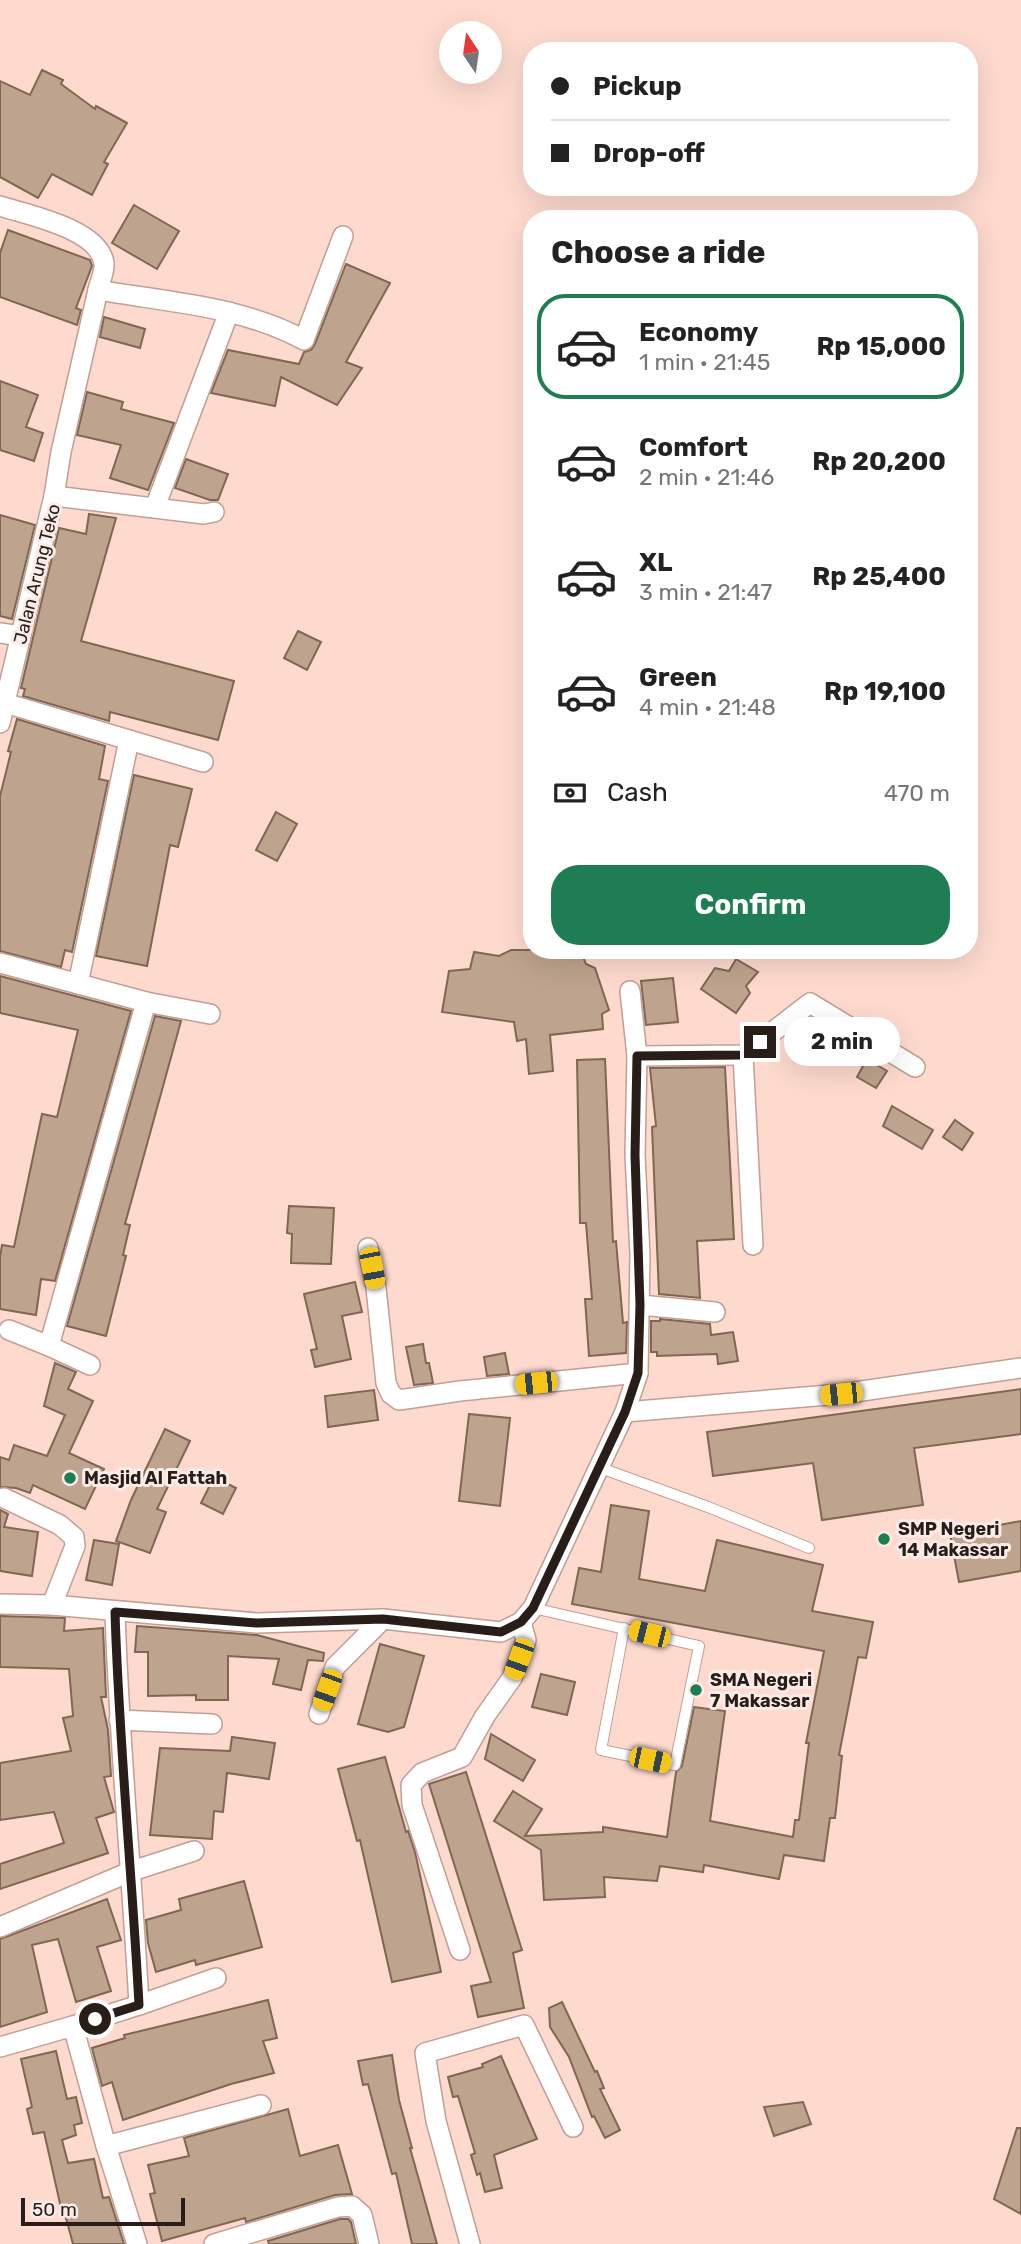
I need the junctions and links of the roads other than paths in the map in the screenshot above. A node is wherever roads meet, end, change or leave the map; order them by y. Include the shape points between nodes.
1 (0, 206) edge
2 (343, 236) dead end
3 (98, 290) junction
4 (229, 312) junction
5 (54, 496) junction
6 (155, 506) junction
7 (215, 512) dead end
8 (0, 632) edge
9 (21, 636) junction
10 (5, 703) junction
11 (0, 723) edge
12 (129, 740) junction
13 (203, 762) dead end
14 (0, 963) edge
15 (78, 984) junction
16 (630, 991) dead end
17 (146, 1002) junction
18 (210, 1014) dead end
19 (743, 1055) junction
20 (637, 1056) junction
21 (915, 1067) dead end
22 (752, 1245) dead end
23 (368, 1248) dead end
24 (640, 1305) junction
25 (715, 1312) dead end
26 (9, 1330) dead end
27 (49, 1346) junction
28 (90, 1365) dead end
29 (1021, 1368) edge
30 (638, 1373) junction
31 (625, 1412) junction
32 (598, 1466) junction
33 (4, 1498) dead end
34 (809, 1548) dead end
35 (0, 1604) edge
36 (52, 1605) junction
37 (115, 1612) junction
38 (527, 1615) junction
39 (383, 1619) junction
40 (624, 1628) junction
41 (319, 1714) dead end
42 (119, 1720) junction
43 (212, 1724) dead end
44 (194, 1851) dead end
45 (132, 1871) junction
46 (0, 1927) edge
47 (460, 1950) dead end
48 (216, 1978) dead end
49 (139, 2005) junction
50 (73, 2026) junction
51 (0, 2047) edge
52 (261, 2105) dead end
53 (573, 2127) dead end
54 (106, 2146) junction
55 (137, 2244) edge
56 (214, 2244) edge
57 (369, 2244) edge
58 (470, 2244) edge

1 - 3 street via 92,241 104,267
2 - 4 street via 304,340
3 - 4 street
3 - 5 street
4 - 6 street
5 - 6 street, Jalan Arung Teko
5 - 9 street, Jalan Arung Teko
6 - 7 street, Jalan Arung Teko
8 - 9 street
9 - 10 street, Jalan Arung Teko
10 - 11 street, Jalan Arung Teko
10 - 12 street
12 - 13 street
12 - 15 street
14 - 15 street
15 - 17 street
16 - 20 street
17 - 18 street
17 - 27 street
19 - 20 street
19 - 21 street via 810,1003
19 - 22 street
20 - 24 street
23 - 30 street via 386,1383 394,1398
24 - 25 street
24 - 30 street
26 - 27 street
27 - 28 street
29 - 31 street via 841,1394
30 - 31 street
31 - 32 street
32 - 34 lane
32 - 38 street
33 - 36 street via 60,1525 74,1537 75,1546
35 - 36 street
36 - 37 street
37 - 39 street via 257,1623
37 - 42 street
38 - 39 street via 501,1632
38 - 40 lane
38 - 47 street via 526,1640 512,1678 462,1757 422,1773 411,1785 412,1805
39 - 41 street via 335,1667
40 - 40 lane via 601,1750 675,1765 699,1646
42 - 43 street
42 - 45 street
44 - 45 street
45 - 46 street
45 - 49 street
48 - 49 street
49 - 50 street
50 - 51 street
50 - 54 street
52 - 54 street
53 - 58 street via 524,2025 425,2053 436,2121
54 - 55 street
56 - 57 street via 352,2206 362,2215

